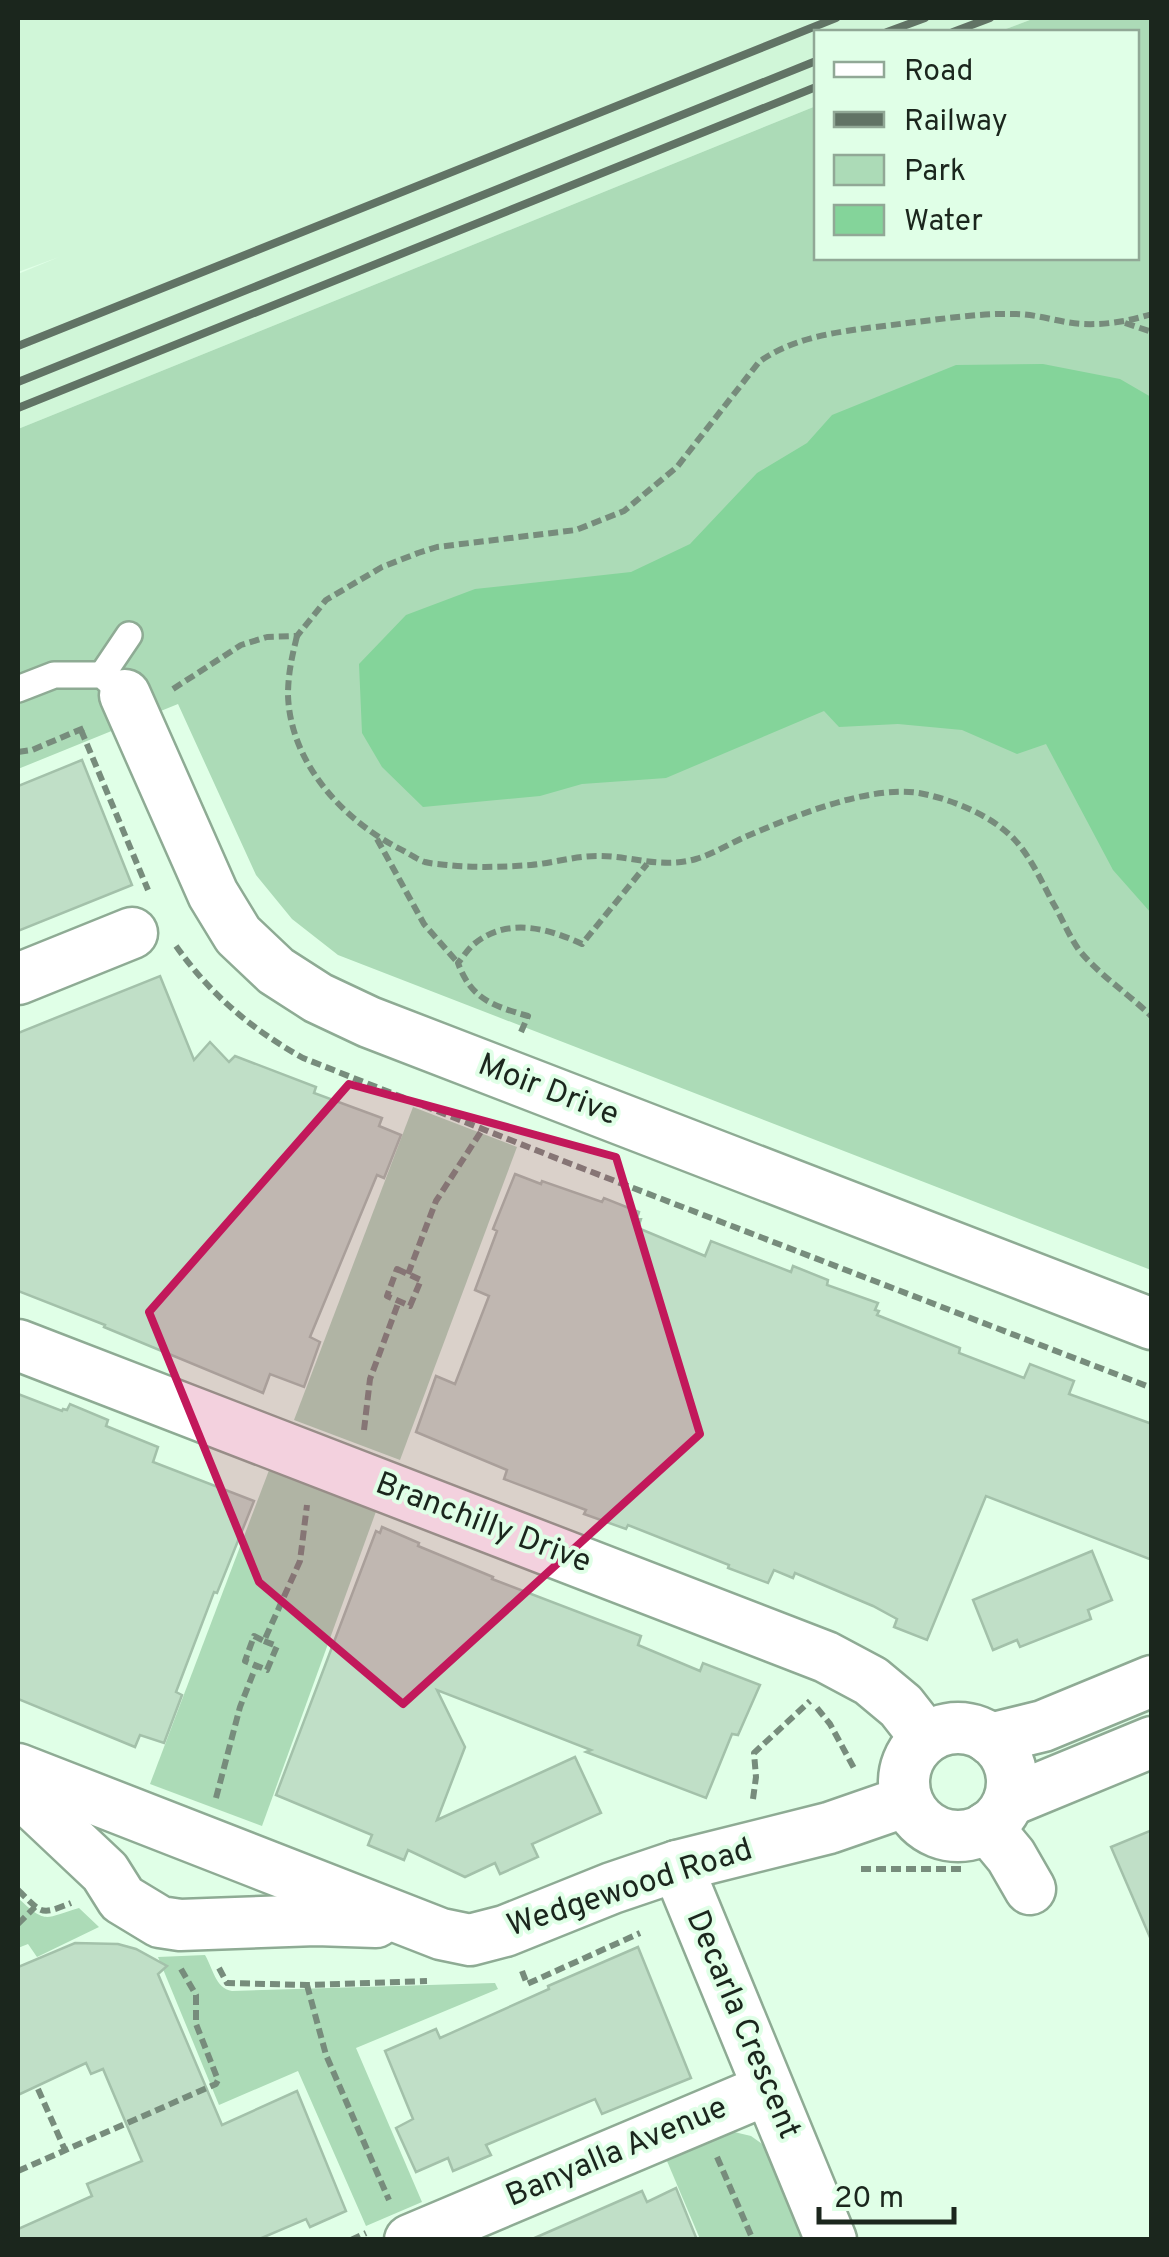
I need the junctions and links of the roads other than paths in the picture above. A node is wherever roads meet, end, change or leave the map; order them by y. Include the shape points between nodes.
1 (129, 635) dead end
2 (18, 689) edge
3 (119, 693) junction
4 (132, 933) dead end
5 (18, 979) edge
6 (1152, 1324) edge
7 (18, 1345) edge
8 (1152, 1682) edge
9 (926, 1738) junction
10 (990, 1738) junction
11 (1152, 1742) edge
12 (18, 1769) edge
13 (18, 1790) edge
14 (885, 1793) junction
15 (125, 1811) junction
16 (990, 1831) junction
17 (676, 1866) junction
18 (105, 1872) junction
19 (1030, 1890) dead end
20 (411, 1922) junction
21 (768, 2089) junction
22 (394, 2223) edge
23 (831, 2240) edge

1 - 3 lane
2 - 3 lane via 54,675
3 - 6 street, Moir Drive via 238,935 318,998
4 - 5 street
7 - 9 street, Branchilly Drive via 826,1656 872,1681
8 - 10 street via 1044,1726
9 - 10 street via 958,1728
9 - 14 street via 906,1766 904,1784
10 - 16 street via 1010,1767 1012,1784
11 - 16 street
12 - 15 street, Wedgewood Road
13 - 18 street, Wedgewood Road
14 - 16 street via 940,1833
14 - 17 street, Wedgewood Road via 829,1828
15 - 18 street via 98,1830
15 - 20 street, Wedgewood Road
16 - 19 street
17 - 20 street, Wedgewood Road via 470,1940
17 - 21 street, Decarla Crescent
18 - 20 street, Wedgewood Road via 122,1899 160,1922
21 - 22 street, Banyalla Avenue
21 - 23 street, Decarla Crescent

